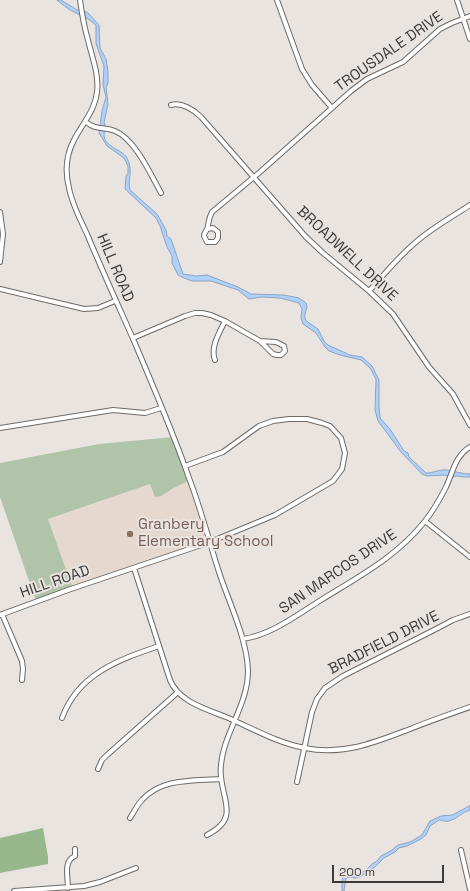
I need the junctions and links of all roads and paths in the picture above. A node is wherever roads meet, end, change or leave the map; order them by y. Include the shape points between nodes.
1 (80, 0) edge
2 (277, 0) edge
3 (457, 0) edge
4 (470, 16) edge
5 (463, 19) junction
6 (470, 39) edge
7 (172, 105) dead end
8 (332, 108) junction
9 (86, 122) junction
10 (254, 177) junction
11 (161, 193) dead end
12 (470, 205) edge
13 (0, 212) edge
14 (207, 229) dead end
15 (0, 262) edge
16 (0, 289) edge
17 (369, 291) junction
18 (115, 301) junction
19 (225, 321) junction
20 (133, 338) junction
21 (260, 341) junction
22 (215, 360) dead end
23 (161, 408) junction
24 (470, 425) edge
25 (0, 428) edge
26 (470, 447) edge
27 (185, 466) junction
28 (425, 521) junction
29 (210, 542) junction
30 (470, 557) edge
31 (134, 568) junction
32 (470, 614) edge
33 (1, 615) edge
34 (243, 639) junction
35 (159, 646) junction
36 (22, 680) dead end
37 (178, 692) junction
38 (470, 707) edge
39 (62, 718) dead end
40 (235, 721) junction
41 (304, 748) junction
42 (98, 769) dead end
43 (220, 779) junction
44 (297, 782) dead end
45 (130, 818) dead end
46 (207, 835) dead end
47 (75, 850) dead end
48 (461, 850) dead end
49 (470, 863) edge
50 (464, 864) junction
51 (136, 868) dead end
52 (68, 888) junction
53 (470, 889) edge
54 (14, 891) edge

1 - 9 street, HILL ROAD via 98,85 95,102
2 - 8 street via 302,69
3 - 5 street
4 - 5 street, TROUSDALE DRIVE
5 - 6 street
5 - 8 street, TROUSDALE DRIVE via 436,31 405,60 362,83
7 - 10 street, BROADWELL DRIVE via 181,105 197,114
8 - 10 street, TROUSDALE DRIVE
9 - 11 street via 92,127 117,132 133,146
9 - 18 street, HILL ROAD via 69,151 67,181 74,205
10 - 14 street, TROUSDALE DRIVE via 212,212
10 - 17 street, BROADWELL DRIVE via 312,243
12 - 17 street via 416,242
13 - 15 street via 3,234
16 - 18 street via 84,309 98,308
17 - 24 street, BROADWELL DRIVE via 399,322 429,367 452,394
18 - 20 street, HILL ROAD
19 - 20 street via 209,315 193,314
19 - 21 street
19 - 22 street via 213,351
20 - 23 street, HILL ROAD
21 - 21 street via 275,355 281,355 285,351 284,346 279,343
23 - 25 street via 145,414 113,410
23 - 27 street, HILL ROAD
26 - 28 street, SAN MARCOS DRIVE via 460,455 442,494
27 - 29 street, HILL ROAD
27 - 29 street via 223,452 259,426 288,419 307,419 326,424 338,433 344,446 342,469 330,483 282,511
28 - 30 street
28 - 34 street, SAN MARCOS DRIVE via 395,551 357,577 267,632
29 - 31 street, HILL ROAD
29 - 34 street, HILL ROAD
31 - 33 street, HILL ROAD
31 - 35 street
32 - 41 street, BRADFIELD DRIVE via 330,684 318,696 313,707
33 - 36 street via 21,659
34 - 40 street, HILL ROAD via 248,680
35 - 37 street via 171,683
35 - 39 street via 116,661 96,674 74,696
37 - 40 street via 190,702
37 - 42 street via 107,754
38 - 41 street via 357,748
40 - 41 street via 283,742
40 - 43 street, HILL ROAD via 222,755
41 - 44 street, BRADFIELD DRIVE
43 - 45 street via 177,782 160,787 142,801
43 - 46 street, HILL ROAD via 227,816 220,828
47 - 52 street via 75,856 67,865
48 - 50 street
49 - 50 street
50 - 53 street
51 - 52 street via 95,883
52 - 54 street

